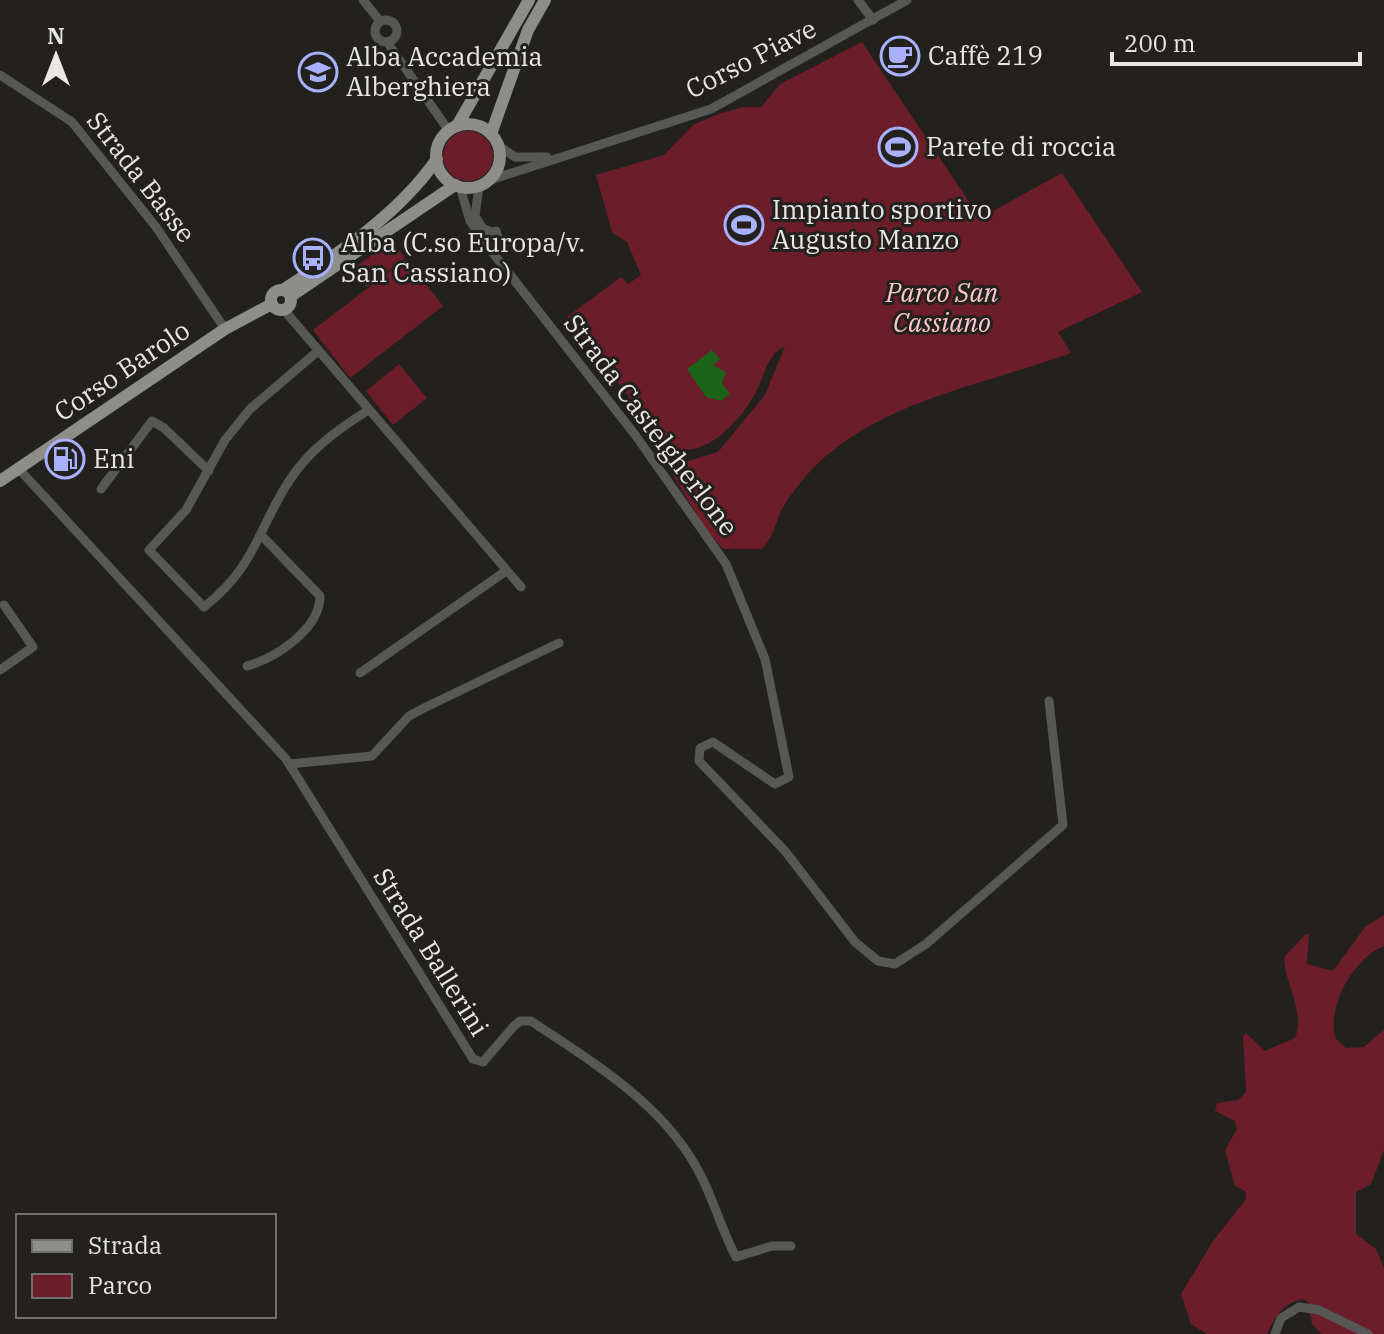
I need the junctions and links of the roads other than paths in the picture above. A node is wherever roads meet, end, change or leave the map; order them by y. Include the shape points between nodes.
1 (363, 0) edge
2 (529, 0) edge
3 (545, 0) edge
4 (858, 0) edge
5 (904, 1) edge
6 (873, 20) junction
7 (380, 21) junction
8 (387, 42) junction
9 (0, 75) edge
10 (453, 128) junction
11 (491, 134) junction
12 (499, 146) junction
13 (562, 155) junction
14 (437, 159) junction
15 (484, 183) junction
16 (457, 186) junction
17 (490, 231) junction
18 (490, 244) junction
19 (287, 293) junction
20 (272, 304) junction
21 (284, 310) junction
22 (225, 329) junction
23 (318, 351) junction
24 (367, 411) junction
25 (18, 468) junction
26 (209, 471) junction
27 (0, 481) edge
28 (101, 489) dead end
29 (262, 536) junction
30 (506, 571) junction
31 (521, 587) dead end
32 (4, 605) dead end
33 (559, 643) dead end
34 (247, 666) dead end
35 (0, 670) edge
36 (360, 673) dead end
37 (1049, 701) dead end
38 (289, 764) junction
39 (791, 1246) dead end
40 (1275, 1334) edge
41 (1368, 1334) edge

1 - 7 street
2 - 10 main road
3 - 11 main road via 528,30
4 - 6 street
5 - 6 street, Corso Piave
6 - 13 street, Corso Piave via 711,109
7 - 8 street via 375,34
7 - 8 street via 397,26 396,37
8 - 10 street
9 - 22 street, Strada Basse via 72,122 156,227
10 - 11 main road via 476,125
10 - 14 main road via 440,142
11 - 12 main road
12 - 13 street via 515,157
12 - 15 main road via 499,164
13 - 15 street
14 - 16 main road via 442,174
14 - 19 main road via 379,221
15 - 16 main road
15 - 17 street via 475,216
16 - 18 street via 470,221
16 - 19 main road
17 - 18 street
17 - 18 street via 500,235
18 - 37 street, Strada Castelgherlone via 726,564 765,659 789,777 775,784 713,742 700,748 699,761 785,851 855,942 878,961 895,964 926,944 1063,825
19 - 20 main road via 274,292
19 - 21 main road via 291,303
20 - 21 main road
20 - 22 main road, Corso Barolo
21 - 23 street
22 - 25 main road, Corso Barolo
23 - 24 street
23 - 26 street via 250,409
24 - 29 street via 305,460
24 - 30 street
25 - 27 main road, Corso Barolo
25 - 38 street, Strada Ballerini
26 - 28 street via 152,421
26 - 29 street via 186,510 149,550 204,607 230,587
29 - 34 street via 320,596 320,605 298,638
30 - 31 street
30 - 36 street
32 - 35 street via 33,647
33 - 38 street via 409,716 372,756
38 - 39 street, Strada Ballerini via 473,1059 483,1062 520,1021 531,1021 639,1096 682,1143 736,1257
40 - 41 street via 1281,1318 1299,1307 1319,1310

